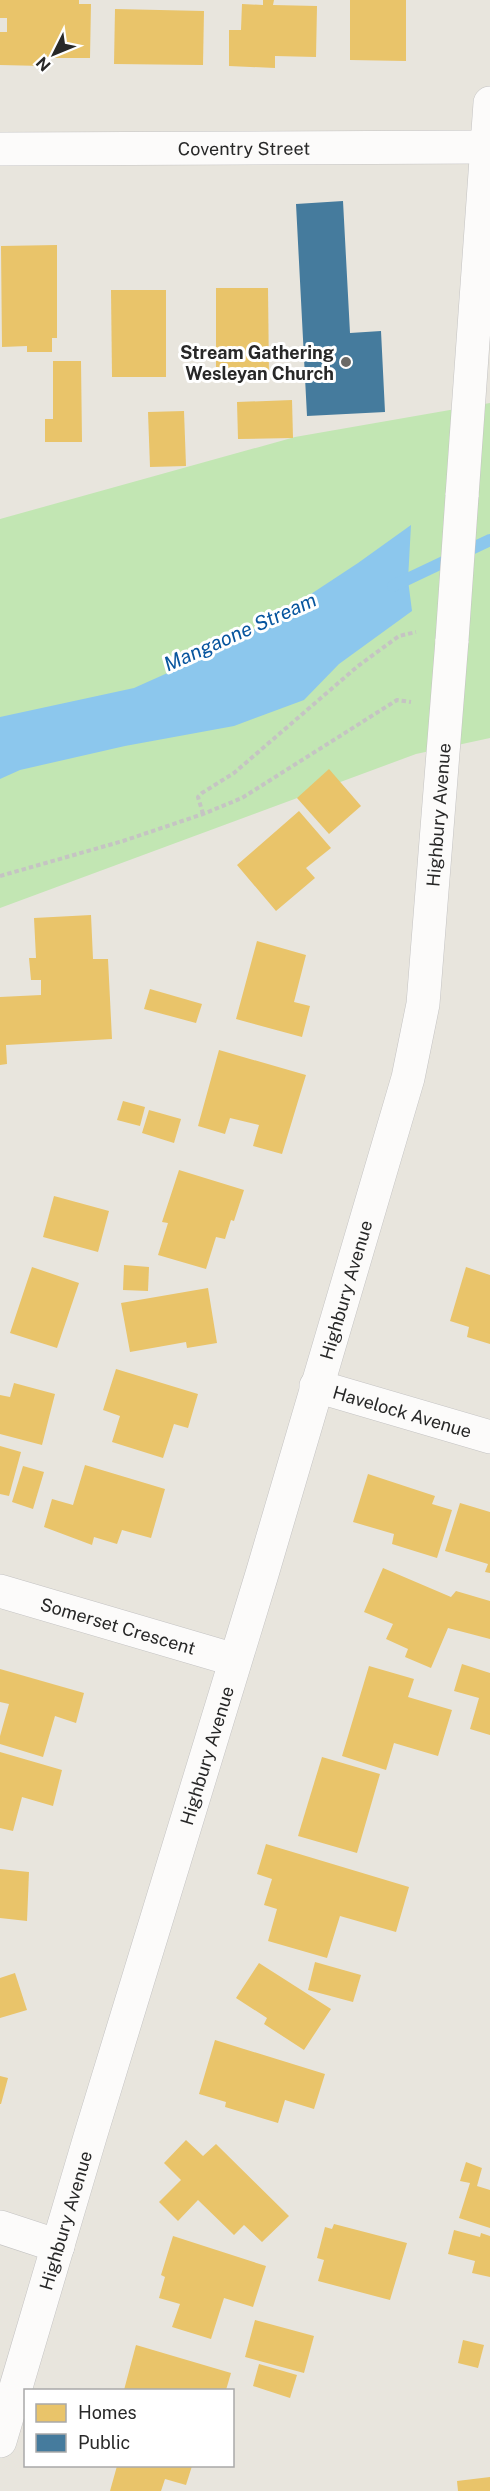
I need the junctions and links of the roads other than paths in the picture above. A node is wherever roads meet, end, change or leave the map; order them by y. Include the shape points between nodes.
1 (490, 103) edge
2 (488, 147) junction
3 (0, 149) edge
4 (316, 1386) junction
5 (490, 1437) edge
6 (0, 1592) edge
7 (235, 1660) junction
8 (0, 2227) edge
9 (58, 2246) junction
10 (0, 2441) edge

1 - 2 street, Highbury Avenue
2 - 3 street, Coventry Street
2 - 4 street, Highbury Avenue, bridge via 423,1004 408,1078
4 - 5 street, Havelock Avenue
4 - 7 street, Highbury Avenue
6 - 7 street, Somerset Crescent
7 - 9 street, Highbury Avenue
8 - 9 street
9 - 10 street, Highbury Avenue

